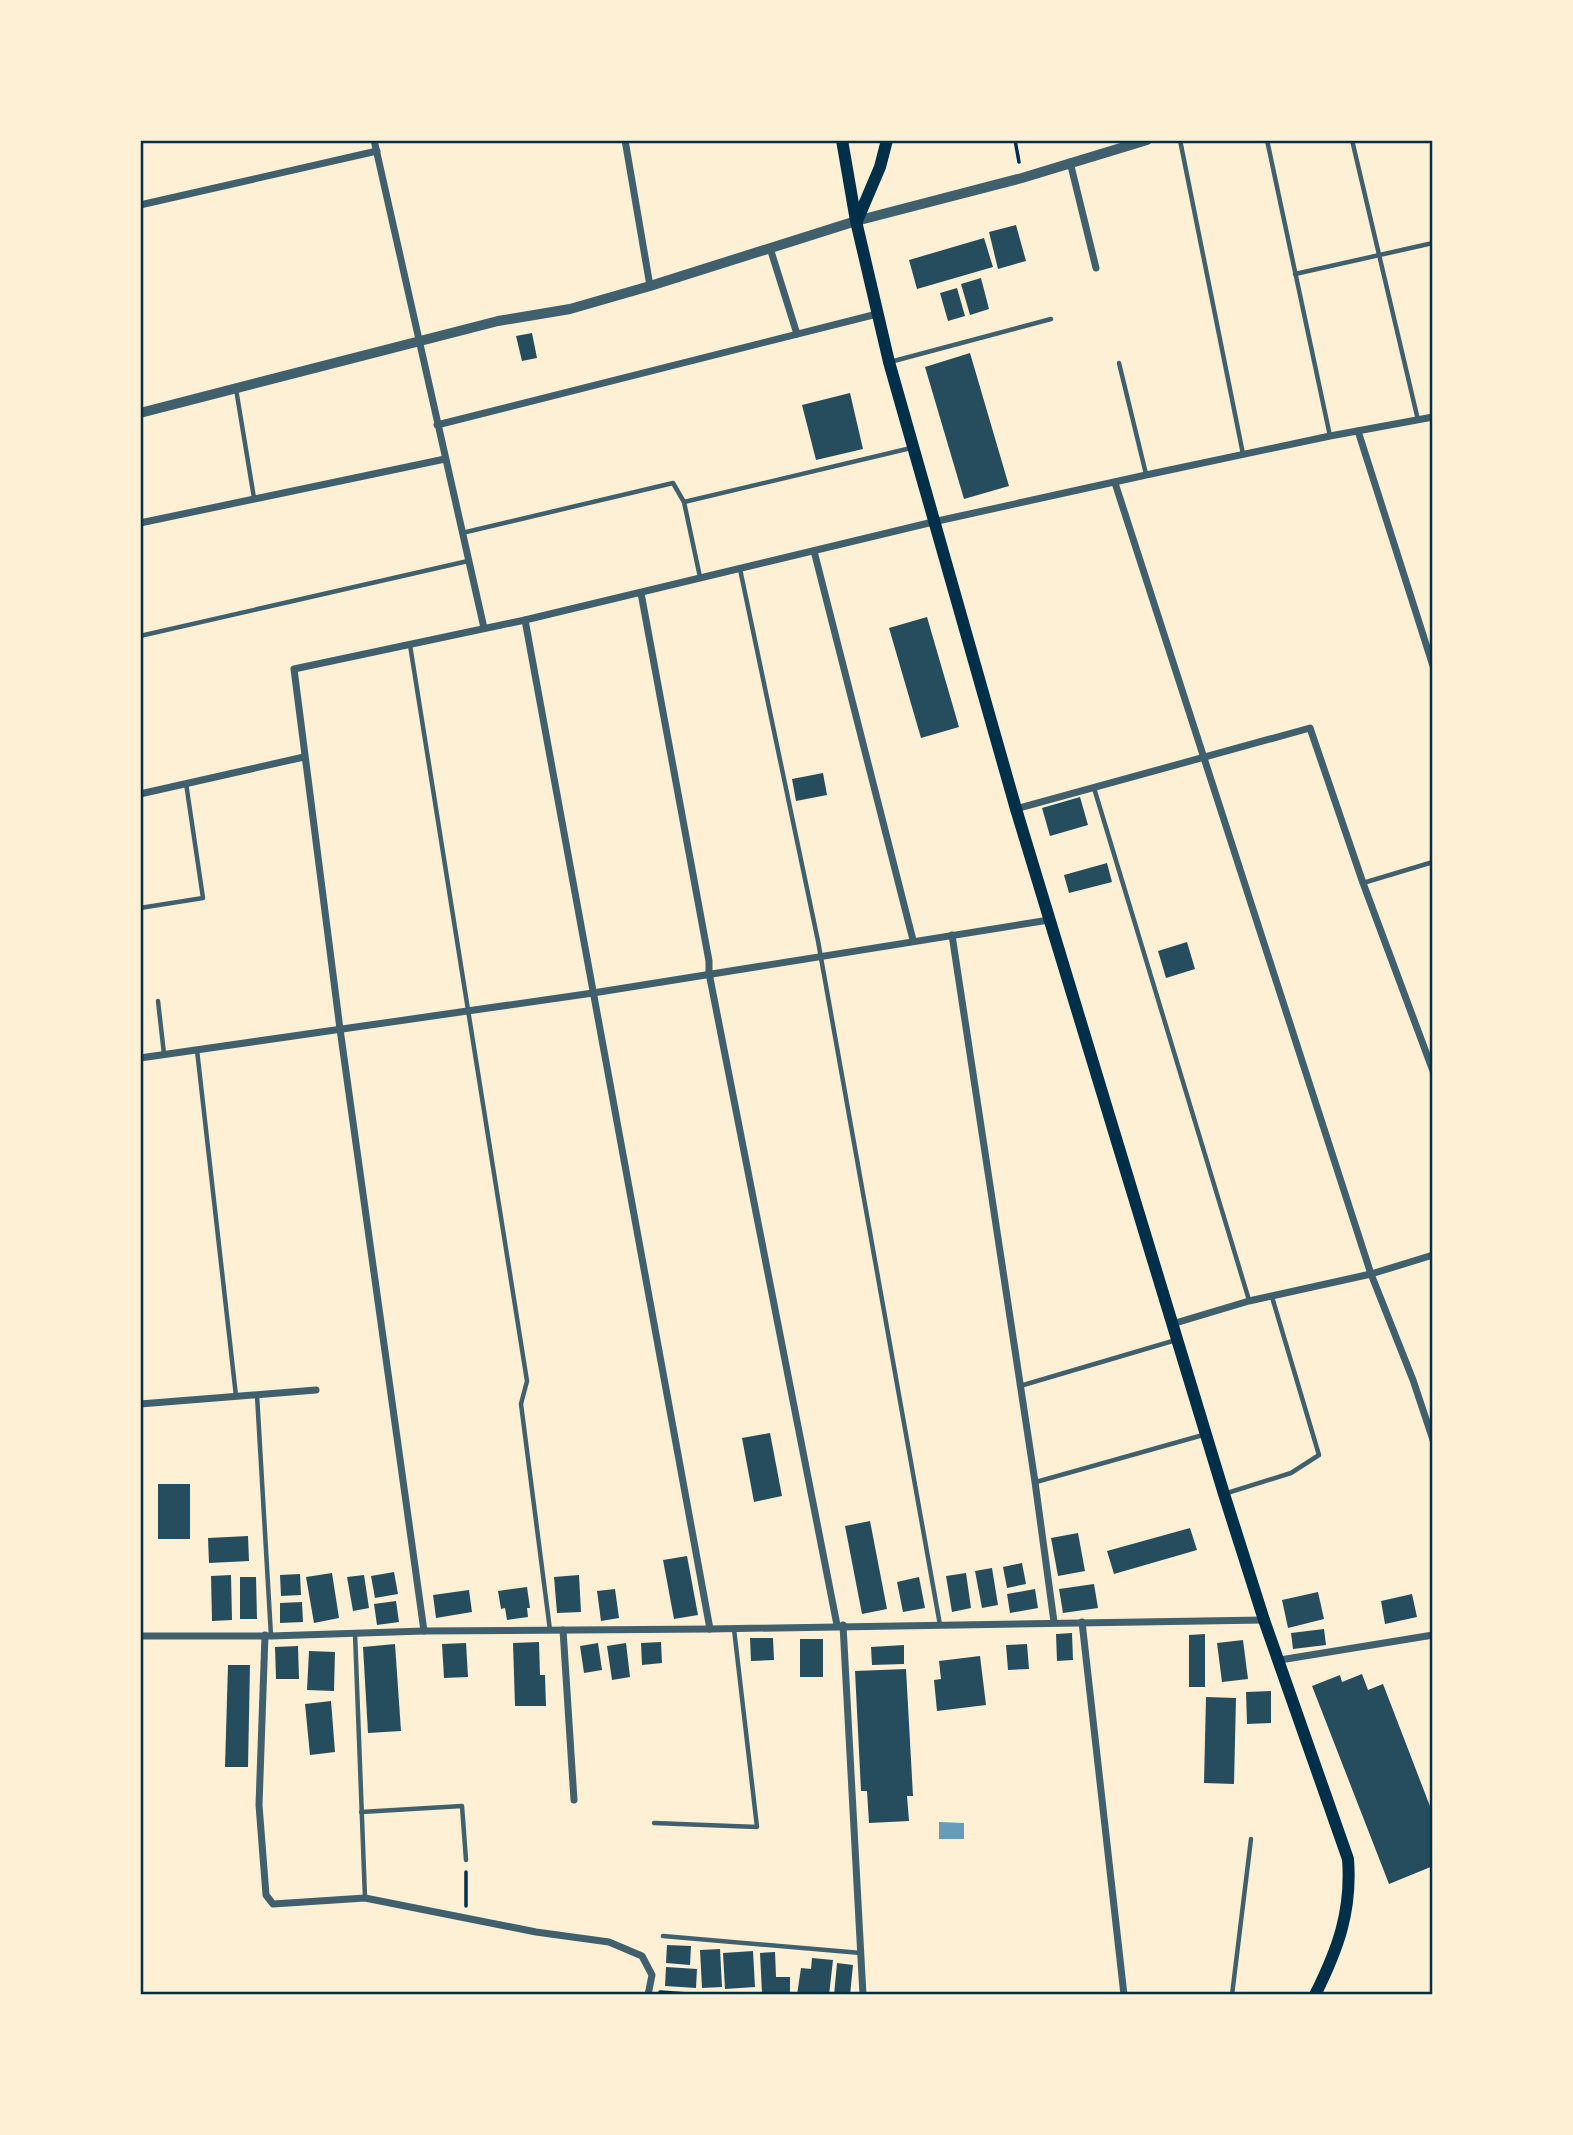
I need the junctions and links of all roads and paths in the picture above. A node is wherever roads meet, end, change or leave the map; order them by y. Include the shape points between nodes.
1 (374, 140) edge
2 (625, 140) edge
3 (842, 140) edge
4 (887, 140) edge
5 (1015, 140) edge
6 (1147, 140) edge
7 (1180, 140) edge
8 (1267, 140) edge
9 (1352, 140) edge
10 (1123, 143) edge
11 (377, 151) junction
12 (1070, 162) junction
13 (1022, 178) junction
14 (140, 205) edge
15 (856, 221) junction
16 (1433, 243) edge
17 (770, 248) junction
18 (1379, 255) junction
19 (1096, 268) dead end
20 (1295, 274) junction
21 (650, 286) junction
22 (877, 314) junction
23 (1051, 319) dead end
24 (797, 334) junction
25 (419, 343) junction
26 (889, 362) junction
27 (1119, 363) dead end
28 (236, 389) junction
29 (140, 413) edge
30 (1433, 417) edge
31 (1418, 421) junction
32 (437, 425) junction
33 (1358, 431) junction
34 (1330, 436) junction
35 (912, 448) junction
36 (1243, 454) junction
37 (445, 459) junction
38 (1146, 475) junction
39 (1115, 483) junction
40 (254, 498) junction
41 (684, 502) junction
42 (933, 522) junction
43 (140, 523) edge
44 (463, 533) junction
45 (814, 551) junction
46 (469, 561) junction
47 (740, 569) junction
48 (700, 578) junction
49 (641, 593) junction
50 (526, 620) junction
51 (484, 628) junction
52 (140, 636) edge
53 (410, 644) junction
54 (1433, 666) edge
55 (304, 757) junction
56 (1203, 757) junction
57 (186, 783) junction
58 (1094, 788) junction
59 (140, 794) edge
60 (1016, 809) junction
61 (1433, 862) edge
62 (1363, 883) junction
63 (140, 908) edge
64 (1049, 920) junction
65 (952, 935) junction
66 (913, 940) junction
67 (820, 957) junction
68 (709, 973) junction
69 (593, 993) junction
70 (158, 1001) dead end
71 (468, 1009) junction
72 (340, 1029) junction
73 (198, 1049) junction
74 (164, 1055) junction
75 (140, 1058) edge
76 (1433, 1071) edge
77 (1433, 1255) edge
78 (1371, 1274) junction
79 (1272, 1297) junction
80 (1249, 1301) junction
81 (1172, 1324) junction
82 (1177, 1340) junction
83 (1019, 1386) junction
84 (316, 1390) dead end
85 (257, 1395) junction
86 (236, 1396) junction
87 (140, 1404) edge
88 (1205, 1435) junction
89 (1433, 1440) edge
90 (1035, 1482) junction
91 (1224, 1494) junction
92 (1264, 1620) junction
93 (1054, 1622) junction
94 (1082, 1622) junction
95 (840, 1625) junction
96 (940, 1625) junction
97 (710, 1629) junction
98 (734, 1629) junction
99 (550, 1630) junction
100 (564, 1630) junction
101 (424, 1631) junction
102 (355, 1633) junction
103 (1433, 1634) edge
104 (140, 1636) edge
105 (268, 1636) junction
106 (1280, 1660) junction
107 (574, 1800) dead end
108 (361, 1812) junction
109 (654, 1823) dead end
110 (1251, 1839) dead end
111 (466, 1860) joint
112 (365, 1898) junction
113 (466, 1919) junction
114 (663, 1936) dead end
115 (862, 1954) junction
116 (648, 1995) edge
117 (863, 1995) edge
118 (1124, 1995) edge
119 (1232, 1995) edge
120 (1315, 1995) edge

1 - 11 street
2 - 21 street
3 - 15 main road
4 - 15 main road
5 - 13 path
6 - 10 street
7 - 36 lane
8 - 20 lane
9 - 18 lane
10 - 12 street
11 - 14 street
11 - 25 street
12 - 13 street
12 - 19 street
13 - 15 street
15 - 17 street
15 - 22 main road
16 - 18 lane
17 - 21 street
17 - 24 street
18 - 20 lane
18 - 31 lane
20 - 34 lane
21 - 25 street
22 - 24 street
22 - 26 main road
23 - 26 lane
24 - 32 street
25 - 28 street
25 - 32 street
26 - 35 main road
27 - 38 lane
28 - 29 street
28 - 40 lane
30 - 31 street
31 - 33 street
32 - 37 street
33 - 34 street
33 - 54 street
34 - 36 street
35 - 41 lane
35 - 42 main road
36 - 38 street
37 - 40 street
37 - 44 street
38 - 39 street
39 - 42 street
39 - 56 street
40 - 43 street
41 - 44 lane via 673,483
41 - 48 lane
42 - 45 street
42 - 60 main road
44 - 46 street
45 - 47 street
45 - 66 street
46 - 51 street
46 - 52 lane
47 - 48 street
47 - 67 lane
48 - 49 street
49 - 50 street
49 - 68 street
50 - 51 street
50 - 69 street
51 - 53 street
53 - 55 street via 294,670
53 - 71 lane
55 - 57 street
55 - 72 street
56 - 58 street
56 - 62 street via 1310,728
56 - 78 street
57 - 59 street
57 - 63 lane via 203,898
58 - 60 street
58 - 80 lane
60 - 64 main road
61 - 62 lane
62 - 76 street
64 - 65 street
64 - 81 main road
65 - 66 street
65 - 83 street
66 - 67 street
67 - 68 street
67 - 96 lane
68 - 69 street
68 - 95 street
69 - 71 street
69 - 97 street
70 - 74 lane
71 - 72 street
71 - 99 lane via 527,1381 521,1404
72 - 73 street
72 - 101 street
73 - 74 street
73 - 86 lane
74 - 75 street
77 - 78 street
78 - 79 street
78 - 89 street
79 - 80 street
79 - 91 lane via 1320,1455 1291,1473
80 - 81 street
81 - 82 main road
82 - 83 lane
82 - 88 main road
83 - 90 street
84 - 85 street
85 - 86 street
85 - 105 lane
86 - 87 street
88 - 90 lane
88 - 91 main road
90 - 93 street
91 - 92 main road
92 - 94 street
92 - 106 main road
93 - 94 street
93 - 96 street
94 - 118 street
95 - 96 street
95 - 98 street
95 - 115 street
97 - 98 street
97 - 100 street
98 - 109 lane via 757,1827
99 - 100 street
99 - 101 street
100 - 107 street
101 - 102 street
102 - 105 street
102 - 108 lane
103 - 106 street
104 - 105 street
105 - 112 street via 260,1805 266,1895 273,1903
106 - 120 main road via 1348,1859 1350,1883 1340,1941
108 - 111 lane via 462,1806
108 - 112 lane
110 - 119 lane
111 - 113 path
112 - 113 street
113 - 116 street via 609,1942 642,1956 652,1975
114 - 115 lane
115 - 117 street

